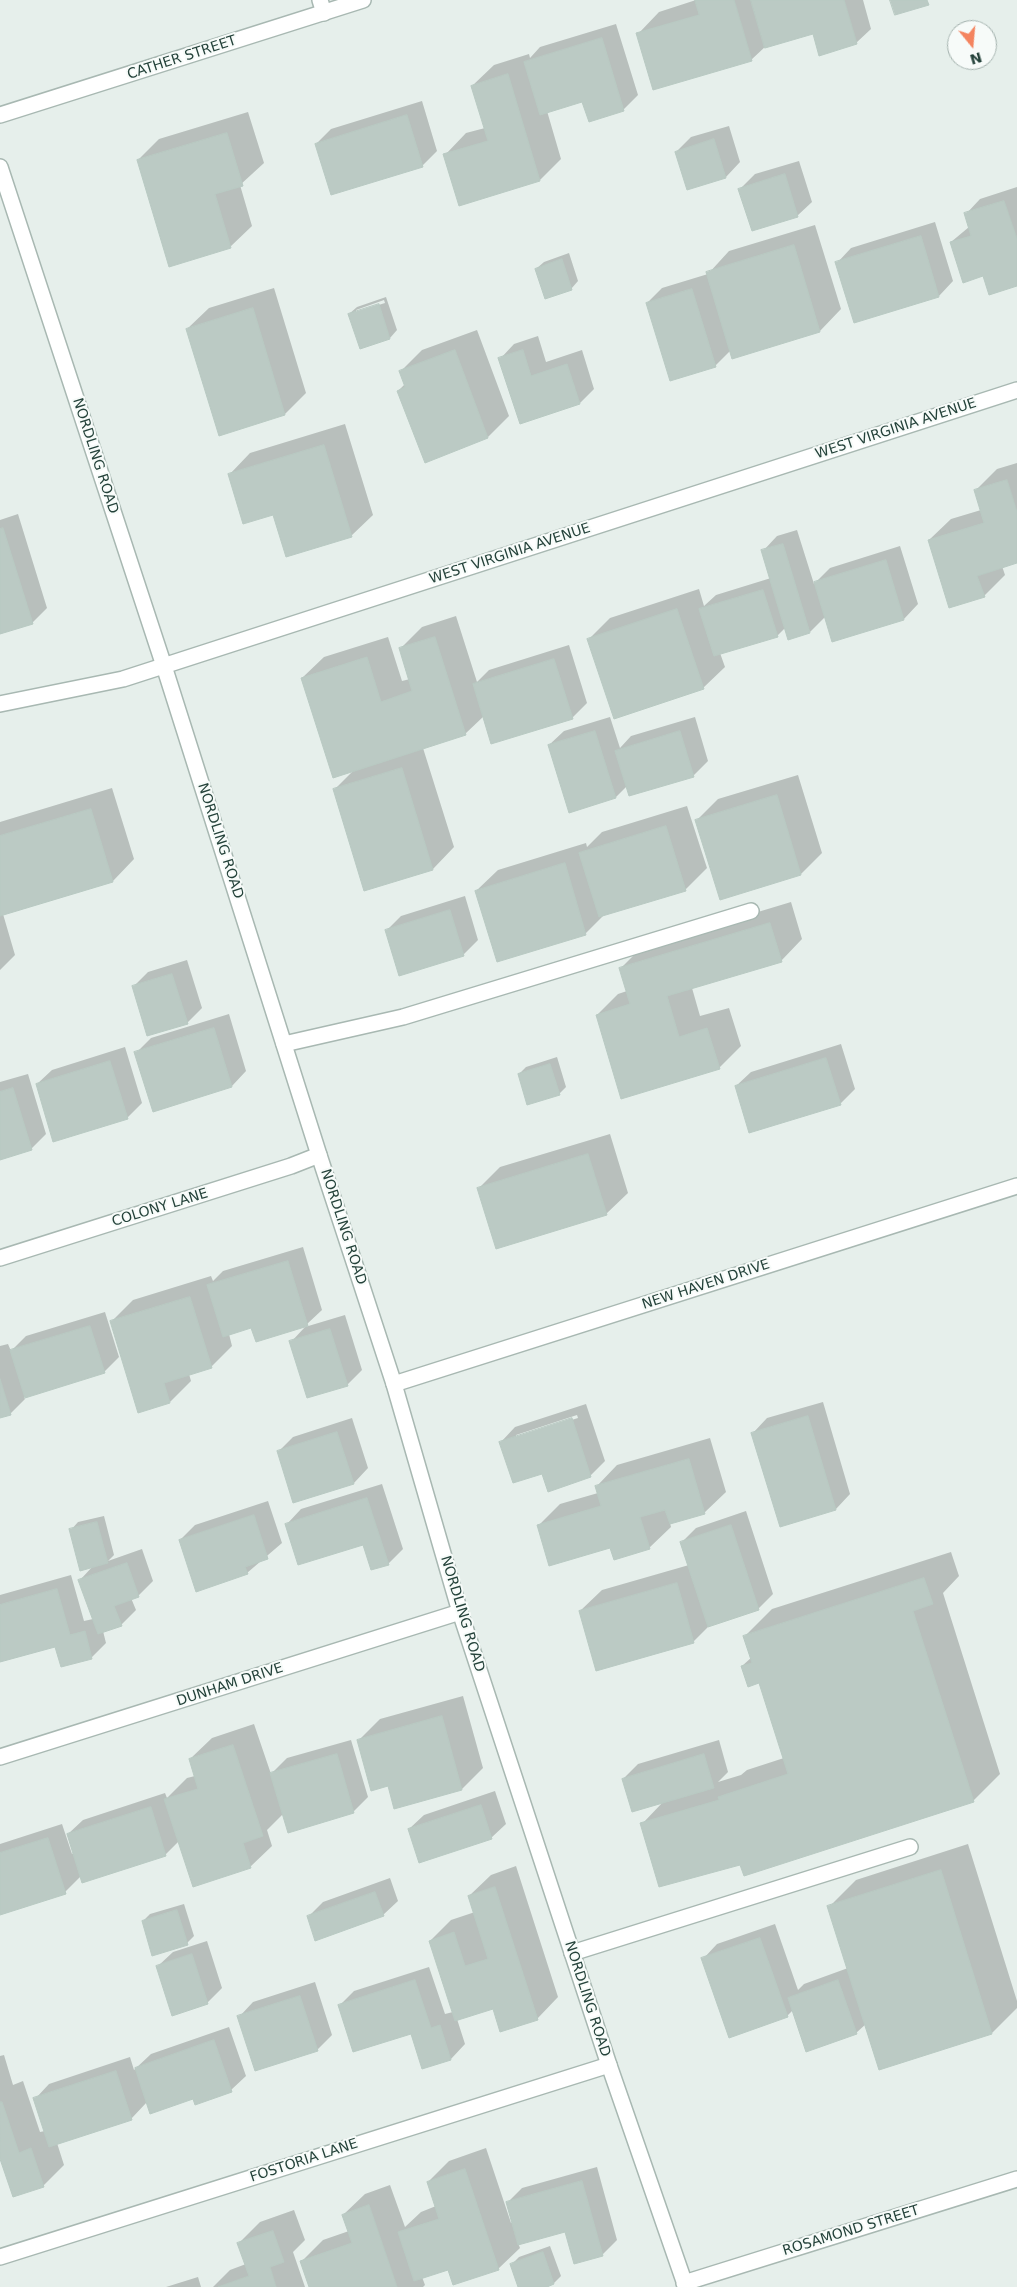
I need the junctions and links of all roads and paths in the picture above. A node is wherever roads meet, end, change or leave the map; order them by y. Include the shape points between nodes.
1 (363, 0) edge
2 (322, 6) edge
3 (0, 115) edge
4 (0, 167) edge
5 (1017, 390) edge
6 (164, 666) junction
7 (0, 704) edge
8 (751, 911) dead end
9 (284, 1044) junction
10 (319, 1155) junction
11 (1017, 1186) edge
12 (0, 1258) edge
13 (394, 1384) junction
14 (460, 1612) junction
15 (0, 1757) edge
16 (910, 1848) dead end
17 (572, 1953) junction
18 (609, 2064) junction
19 (1017, 2179) edge
20 (0, 2257) edge
21 (685, 2285) edge

1 - 2 street, CATHER STREET
2 - 3 street, CATHER STREET
4 - 6 street, NORDLING ROAD
5 - 6 street, WEST VIRGINIA AVENUE
6 - 7 street, WEST VIRGINIA AVENUE via 123,679
6 - 9 street, NORDLING ROAD
8 - 9 street via 403,1017
9 - 10 street, NORDLING ROAD
10 - 12 street, COLONY LANE
10 - 13 street, NORDLING ROAD
11 - 13 street, NEW HAVEN DRIVE
13 - 14 street, NORDLING ROAD
14 - 15 street, DUNHAM DRIVE
14 - 17 street, NORDLING ROAD
16 - 17 street
17 - 18 street, NORDLING ROAD
18 - 20 street, FOSTORIA LANE
18 - 21 street, NORDLING ROAD
19 - 21 street, ROSAMOND STREET

